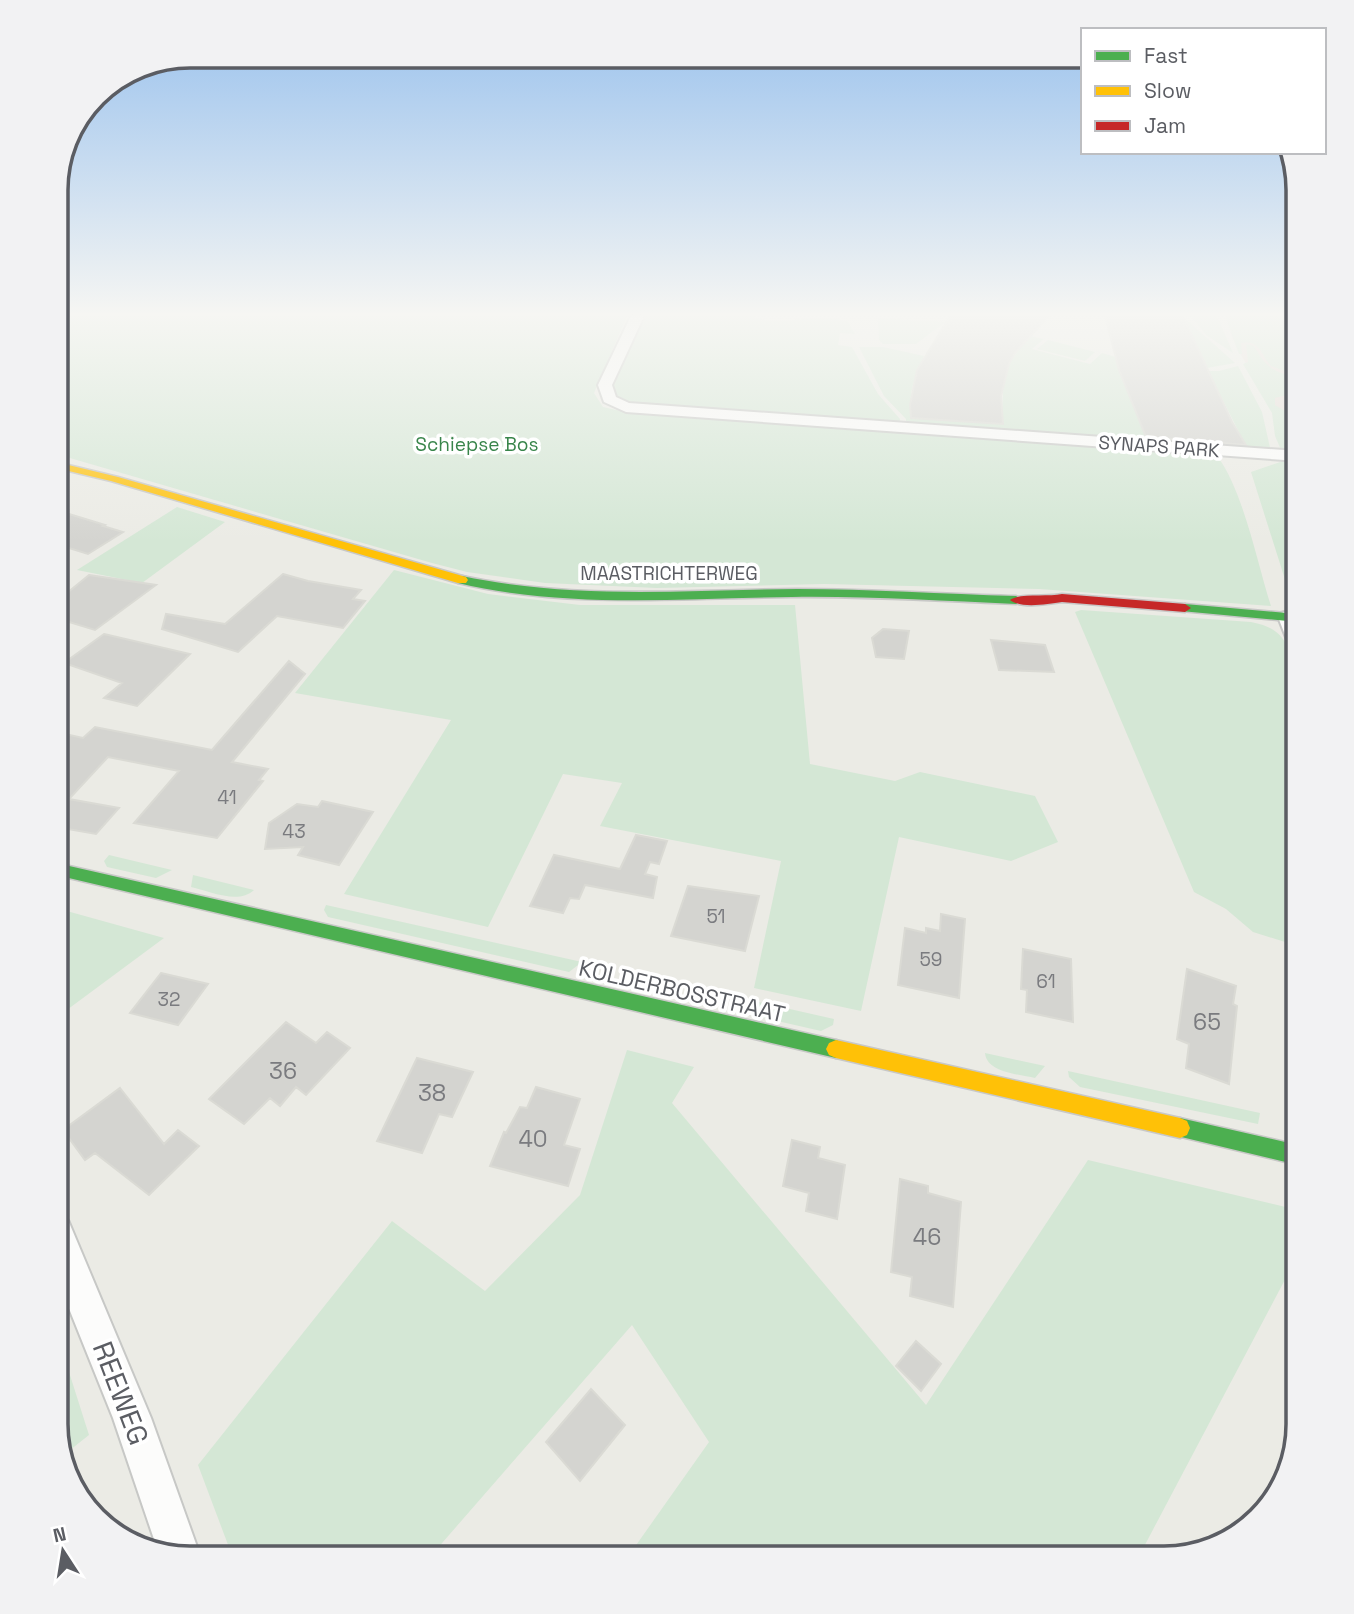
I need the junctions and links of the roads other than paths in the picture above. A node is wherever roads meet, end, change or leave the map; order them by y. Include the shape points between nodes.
1 (607, 391) edge
2 (1286, 455) edge
3 (69, 468) edge
4 (1286, 617) edge
5 (68, 872) edge
6 (1286, 1152) edge
7 (68, 1262) edge
8 (177, 1545) edge

1 - 2 street, SYNAPS PARK via 609,399 626,407
3 - 4 street, MAASTRICHTERWEG via 474,583 562,594 621,598 797,593 1062,598
5 - 6 street, KOLDERBOSSTRAAT
7 - 8 street, REEWEG via 132,1418

